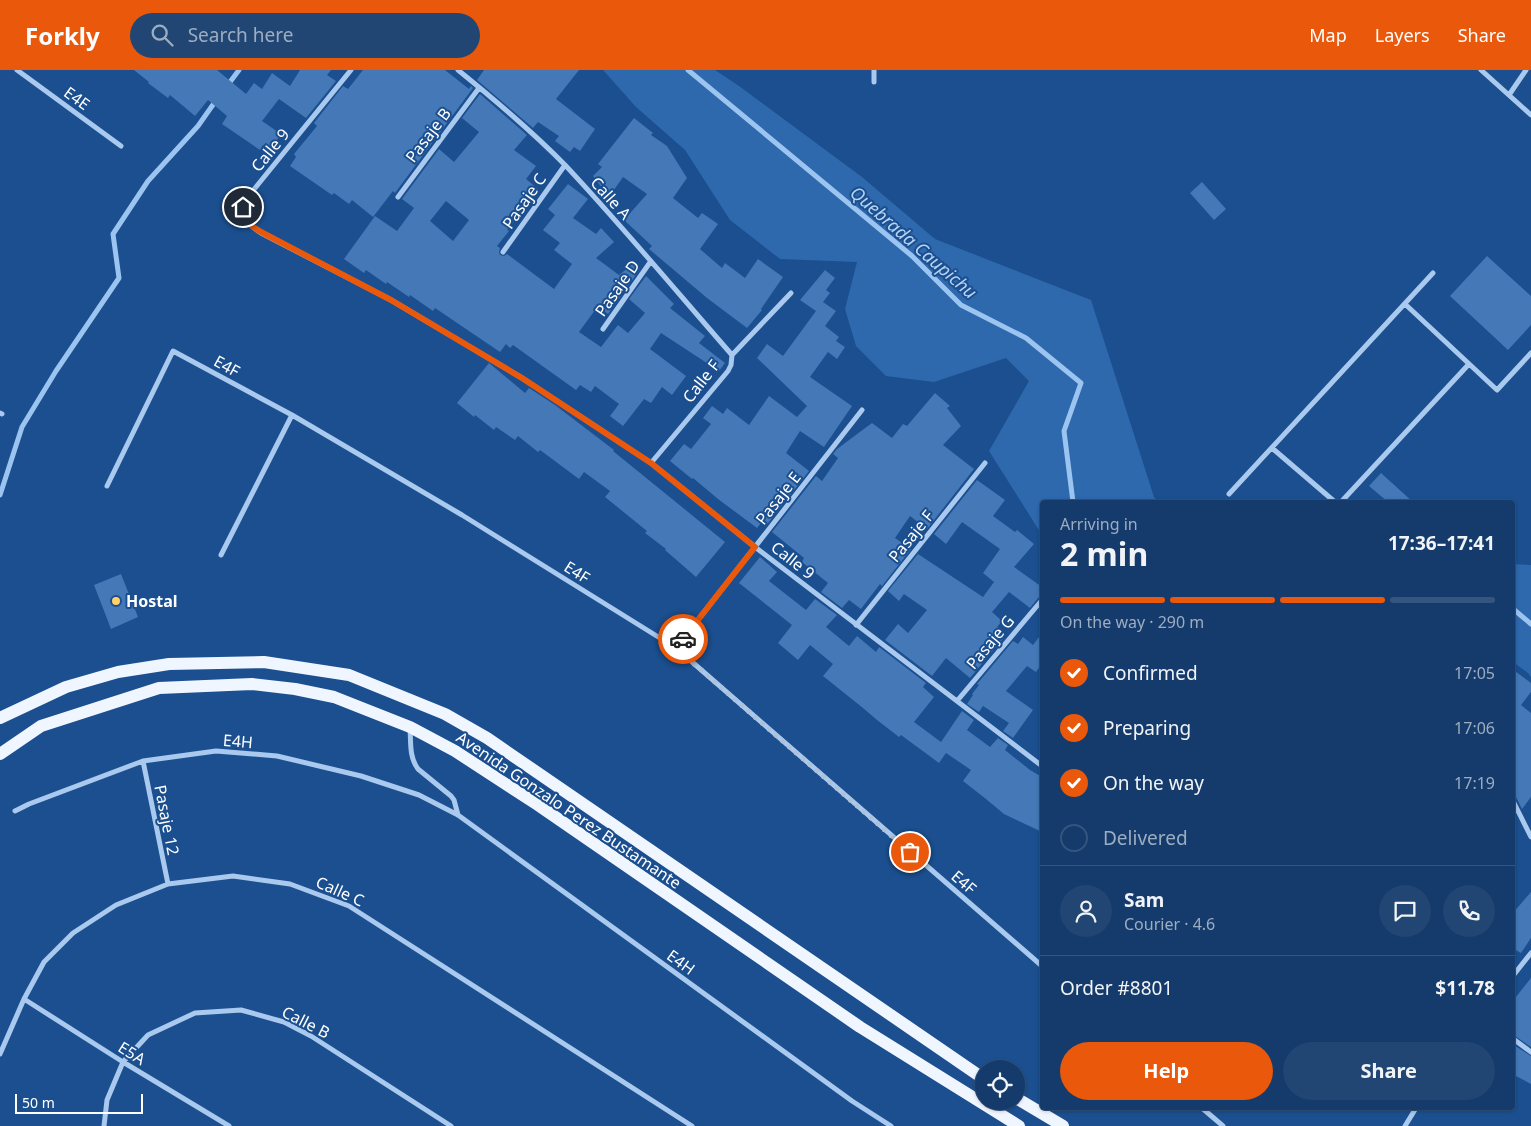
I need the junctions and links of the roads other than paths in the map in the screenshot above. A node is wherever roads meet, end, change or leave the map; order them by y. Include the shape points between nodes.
1 (17, 70) edge
2 (351, 70) edge
3 (458, 70) edge
4 (874, 70) edge
5 (1481, 70) edge
6 (1526, 70) edge
7 (874, 82) dead end
8 (479, 88) junction
9 (1509, 95) junction
10 (1531, 115) edge
11 (121, 146) dead end
12 (565, 166) junction
13 (398, 197) dead end
14 (503, 252) dead end
15 (651, 261) junction
16 (1433, 273) dead end
17 (791, 293) dead end
18 (1405, 304) junction
19 (603, 329) dead end
20 (1531, 353) edge
21 (732, 355) junction
22 (1469, 364) junction
23 (862, 410) dead end
24 (292, 415) junction
25 (1272, 448) junction
26 (651, 463) junction
27 (985, 463) dead end
28 (107, 486) dead end
29 (1229, 494) dead end
30 (1334, 500) edge
31 (1343, 500) edge
32 (755, 547) junction
33 (221, 555) dead end
34 (1040, 602) edge
35 (856, 625) junction
36 (676, 648) junction
37 (957, 701) junction
38 (0, 718) edge
39 (410, 727) junction
40 (0, 754) edge
41 (143, 761) junction
42 (1040, 764) edge
43 (1515, 805) edge
44 (16, 811) dead end
45 (458, 816) junction
46 (1531, 837) edge
47 (168, 884) junction
48 (1531, 953) edge
49 (1040, 964) edge
50 (1515, 973) edge
51 (24, 999) junction
52 (1515, 1040) edge
53 (1531, 1052) edge
54 (0, 1054) edge
55 (123, 1062) junction
56 (975, 1073) edge
57 (1025, 1103) edge
58 (1204, 1110) edge
59 (1415, 1110) edge
60 (104, 1126) edge
61 (228, 1126) edge
62 (451, 1126) edge
63 (692, 1126) edge
64 (891, 1126) edge
65 (1019, 1126) edge
66 (1063, 1126) edge
67 (1223, 1126) edge
68 (1405, 1126) edge

1 - 11 street, E4E
2 - 26 street, Calle 9 via 247,198 242,213 246,221 391,300 506,368
3 - 8 street, Calle A
4 - 7 street
5 - 9 street
6 - 9 street
8 - 12 street, Calle A
8 - 13 street, Pasaje B
9 - 10 street
12 - 14 street, Pasaje C
12 - 15 street, Calle A
15 - 19 street, Pasaje D
15 - 21 street, Calle A
16 - 18 street
17 - 21 street, Calle F
18 - 22 street
18 - 25 street
20 - 22 street via 1498,390
21 - 26 street, Calle F via 728,371
22 - 31 street
23 - 32 street, Pasaje E
24 - 28 street, E4F via 173,351
24 - 33 street
24 - 36 street, E4F via 462,515
25 - 29 street
25 - 30 street
26 - 32 street, Calle 9
27 - 35 street, Pasaje F
32 - 35 street, Calle 9
32 - 36 street, Pasaje E
34 - 37 street, Pasaje G
35 - 37 street, Calle 9
36 - 49 street, E4F
37 - 42 street, Calle 9
38 - 56 main road, Avenida Gonzalo Perez Bustamante via 66,687 118,672 169,664 264,662 348,675 445,714 487,738
39 - 40 main road, Avenida Gonzalo Perez Bustamante via 334,697 295,689 252,684 159,688 41,726
39 - 45 street via 415,764 451,796
39 - 65 main road, Avenida Gonzalo Perez Bustamante via 530,799 860,1027
41 - 44 street, E4H
41 - 45 street, E4H via 216,751 277,756 361,776 419,795
41 - 47 street, Pasaje 12
43 - 46 street
45 - 64 street, E4H
47 - 51 street, Calle C via 116,905 73,933 44,962
47 - 63 street, Calle C via 233,876 290,884 349,906
48 - 50 street
51 - 54 street, Calle C
51 - 55 street, E5A
52 - 53 street
55 - 60 street, Calle B via 107,1100
55 - 61 street, E5A
55 - 62 street, Calle B via 148,1035 196,1013 241,1010 284,1022 311,1036
57 - 66 main road
58 - 67 street
59 - 68 street

